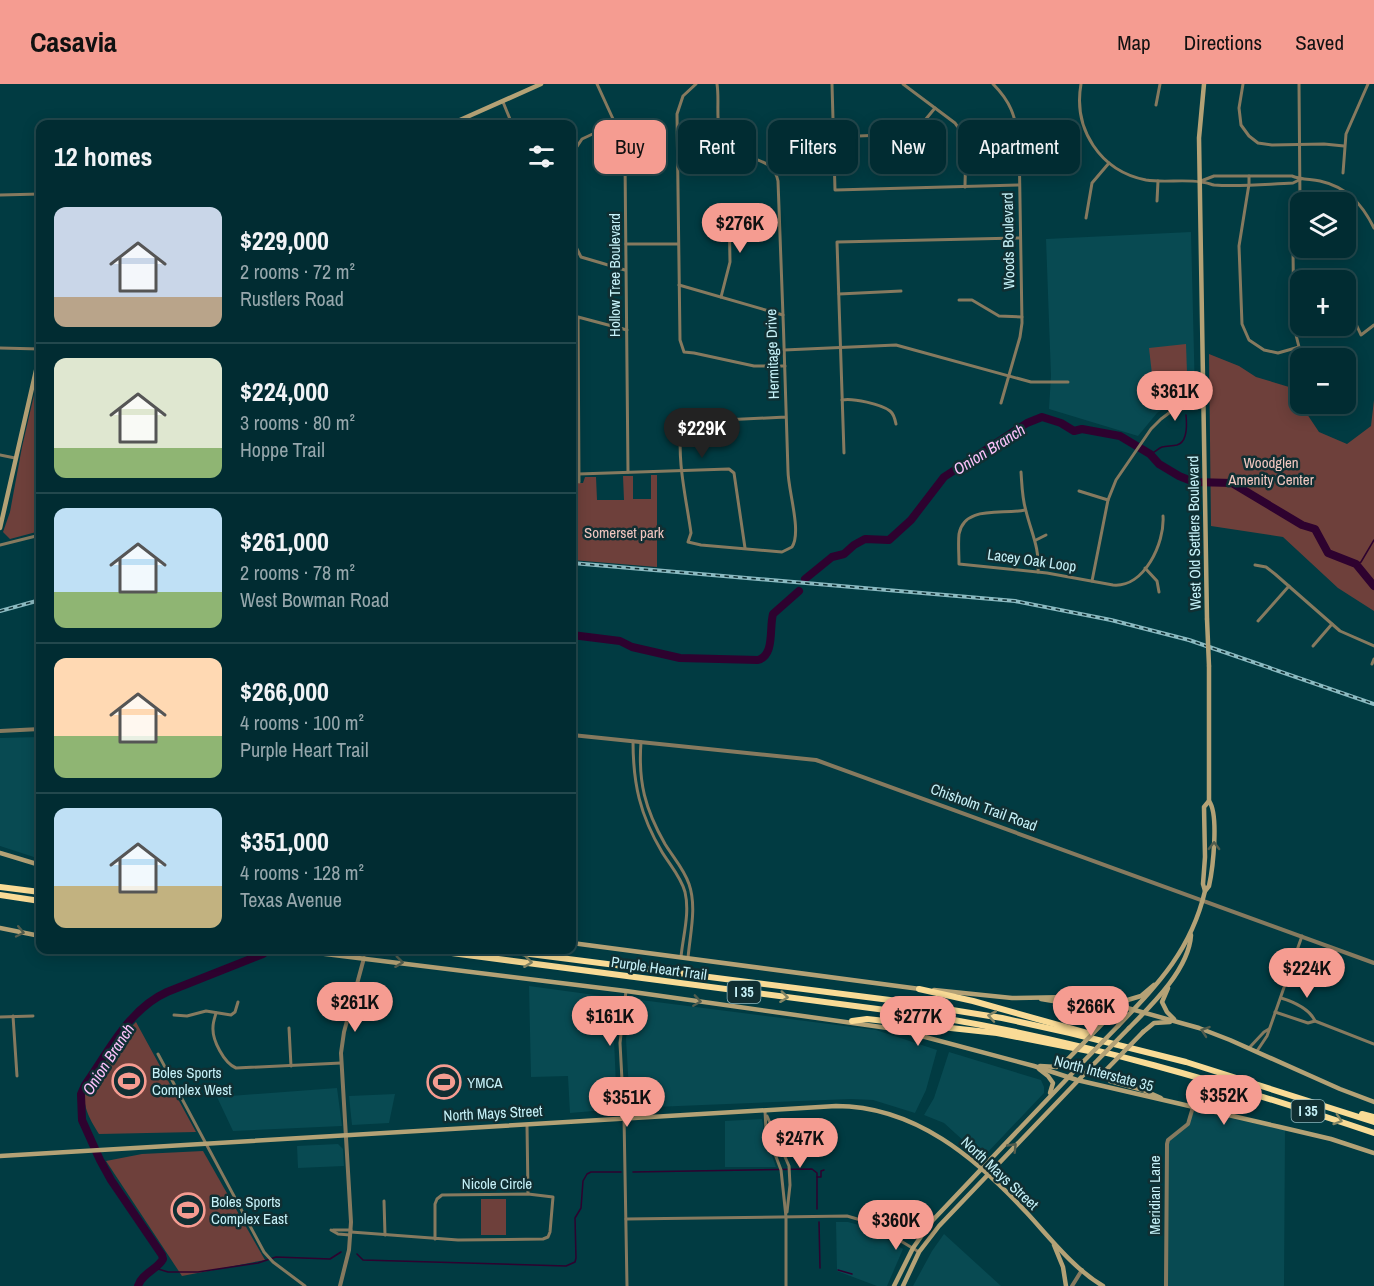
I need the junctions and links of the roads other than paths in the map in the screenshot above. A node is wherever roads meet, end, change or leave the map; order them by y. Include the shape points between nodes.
1 (541, 84) edge
2 (597, 84) edge
3 (696, 84) edge
4 (717, 84) edge
5 (832, 84) edge
6 (903, 84) edge
7 (993, 84) edge
8 (1081, 84) edge
9 (1160, 84) edge
10 (1204, 84) edge
11 (1243, 84) edge
12 (1299, 84) edge
13 (1368, 84) edge
14 (503, 102) junction
15 (1156, 105) dead end
16 (934, 108) junction
17 (464, 120) edge
18 (510, 120) edge
19 (615, 120) edge
20 (833, 120) edge
21 (594, 133) edge
22 (858, 136) edge
23 (1300, 144) junction
24 (1344, 146) junction
25 (1109, 163) junction
26 (1343, 173) dead end
27 (625, 174) edge
28 (835, 174) edge
29 (1249, 176) junction
30 (1300, 179) junction
31 (1200, 181) junction
32 (1158, 182) junction
33 (1249, 184) junction
34 (1019, 185) junction
35 (965, 187) junction
36 (36, 194) edge
37 (0, 195) edge
38 (1157, 201) dead end
39 (729, 208) dead end
40 (1086, 218) dead end
41 (1374, 228) edge
42 (1020, 238) junction
43 (626, 244) junction
44 (678, 244) junction
45 (626, 271) junction
46 (679, 285) junction
47 (901, 291) dead end
48 (839, 294) junction
49 (721, 297) junction
50 (959, 300) dead end
51 (783, 315) junction
52 (1022, 316) junction
53 (1356, 324) edge
54 (1374, 325) edge
55 (627, 330) junction
56 (840, 346) junction
57 (1299, 347) joint
58 (0, 348) edge
59 (36, 349) edge
60 (784, 350) junction
61 (784, 366) junction
62 (36, 370) edge
63 (1009, 377) junction
64 (1068, 382) dead end
65 (842, 400) junction
66 (1001, 403) dead end
67 (1203, 406) junction
68 (786, 417) junction
69 (578, 422) joint
70 (896, 424) dead end
71 (844, 453) dead end
72 (0, 455) edge
73 (15, 458) junction
74 (682, 470) junction
75 (628, 472) junction
76 (1021, 472) dead end
77 (578, 474) junction
78 (579, 483) dead end
79 (1078, 491) dead end
80 (1108, 500) junction
81 (1025, 510) junction
82 (1163, 516) dead end
83 (0, 528) edge
84 (1046, 535) dead end
85 (36, 537) edge
86 (1036, 540) junction
87 (0, 545) edge
88 (746, 548) junction
89 (1255, 565) dead end
90 (1144, 568) junction
91 (1038, 572) junction
92 (1092, 581) junction
93 (1289, 586) junction
94 (1159, 592) dead end
95 (1258, 621) dead end
96 (1332, 624) junction
97 (1313, 646) dead end
98 (1374, 646) edge
99 (1374, 659) edge
100 (1372, 664) dead end
101 (36, 729) edge
102 (0, 731) edge
103 (576, 735) edge
104 (633, 741) junction
105 (641, 742) junction
106 (1209, 801) junction
107 (0, 853) edge
108 (36, 864) edge
109 (0, 887) edge
110 (36, 891) edge
111 (1205, 891) junction
112 (0, 895) edge
113 (36, 900) edge
114 (1203, 900) junction
115 (0, 928) edge
116 (684, 930) junction
117 (691, 931) junction
118 (36, 935) edge
119 (1191, 935) junction
120 (1302, 936) junction
121 (576, 944) edge
122 (327, 954) edge
123 (459, 954) edge
124 (529, 954) edge
125 (681, 957) junction
126 (688, 957) junction
127 (364, 958) junction
128 (1374, 963) edge
129 (1176, 972) junction
130 (1162, 980) junction
131 (920, 989) junction
132 (626, 991) junction
133 (1031, 998) junction
134 (1281, 998) junction
135 (238, 1002) dead end
136 (1113, 1004) junction
137 (1132, 1011) junction
138 (1275, 1012) junction
139 (216, 1013) junction
140 (1144, 1013) junction
141 (174, 1015) dead end
142 (13, 1016) junction
143 (33, 1016) dead end
144 (0, 1017) edge
145 (852, 1021) junction
146 (1176, 1021) junction
147 (1315, 1022) junction
148 (289, 1028) dead end
149 (1269, 1029) junction
150 (1374, 1044) edge
151 (1249, 1048) junction
152 (1101, 1051) junction
153 (1148, 1052) junction
154 (1257, 1052) junction
155 (158, 1054) dead end
156 (341, 1063) junction
157 (291, 1066) junction
158 (1034, 1066) junction
159 (17, 1076) dead end
160 (1068, 1077) junction
161 (1077, 1080) junction
162 (1374, 1102) edge
163 (1173, 1103) junction
164 (1193, 1107) junction
165 (1200, 1109) junction
166 (765, 1110) junction
167 (1037, 1110) junction
168 (1192, 1114) junction
169 (624, 1117) junction
170 (1374, 1120) edge
171 (527, 1123) junction
172 (1374, 1132) edge
173 (347, 1134) junction
174 (206, 1143) junction
175 (1374, 1153) edge
176 (0, 1156) edge
177 (980, 1168) junction
178 (987, 1174) junction
179 (528, 1194) junction
180 (384, 1201) dead end
181 (786, 1217) junction
182 (626, 1219) junction
183 (351, 1232) junction
184 (385, 1235) junction
185 (435, 1239) junction
186 (1053, 1242) junction
187 (913, 1248) junction
188 (919, 1252) junction
189 (1082, 1270) junction
190 (305, 1286) edge
191 (340, 1286) edge
192 (627, 1286) edge
193 (786, 1286) edge
194 (894, 1286) edge
195 (903, 1286) edge
196 (1066, 1286) edge
197 (1072, 1286) edge
198 (1103, 1286) edge
199 (1166, 1286) edge

1 - 14 main road
2 - 19 street, Hollow Tree Boulevard
3 - 44 street via 683,96 677,114
4 - 51 street, Hermitage Drive via 724,142 735,152 769,164 778,176
5 - 20 street
6 - 16 street
7 - 34 street, Woods Boulevard via 1015,114
8 - 25 street via 1079,105 1083,124 1091,143
9 - 15 street
10 - 31 main road, West Old Settlers Boulevard via 1199,121
11 - 23 street via 1239,116 1249,136 1262,144
12 - 23 street
13 - 24 street
14 - 17 main road
14 - 18 street
16 - 22 street via 919,128 907,134
16 - 35 street via 962,132
21 - 45 street via 582,139 576,148 576,247 581,257
23 - 24 street
23 - 30 street
24 - 26 street
25 - 32 street via 1130,175
25 - 40 street via 1090,188
27 - 43 street, Hollow Tree Boulevard
28 - 35 street via 835,190
29 - 30 street
29 - 31 street via 1214,176
29 - 33 street
30 - 33 street via 1293,183
30 - 41 street via 1344,190 1360,204
30 - 57 street via 1293,252 1294,327
31 - 32 street
31 - 33 street via 1214,185
31 - 67 main road, West Old Settlers Boulevard
32 - 38 street
33 - 57 street via 1239,246 1242,324 1249,340 1263,350 1278,353
34 - 35 street
34 - 42 street, Woods Boulevard
36 - 37 street
39 - 49 street via 730,262
42 - 48 street via 837,242
42 - 52 street, Woods Boulevard
43 - 44 street
43 - 45 street, Hollow Tree Boulevard
44 - 46 street
45 - 55 street, Hollow Tree Boulevard
46 - 49 street
46 - 61 street via 679,337 684,352 754,366
47 - 48 street
48 - 56 street
49 - 51 street
50 - 52 street via 972,300 999,316
51 - 60 street, Hermitage Drive
52 - 63 street, Woods Boulevard
53 - 54 street via 1361,335
55 - 69 street via 578,317
55 - 75 street, Hollow Tree Boulevard
56 - 60 street
56 - 63 street via 903,346
56 - 65 street
58 - 59 street
60 - 61 street, Hermitage Drive
61 - 68 street, Hermitage Drive
62 - 73 main road
63 - 64 street
63 - 66 street, Woods Boulevard
65 - 70 street via 886,408
65 - 71 street
67 - 80 street via 1173,410 1161,418 1116,480
67 - 106 main road, West Old Settlers Boulevard, bridge
68 - 74 street via 682,422
68 - 88 street, Hermitage Drive via 796,541 785,551
69 - 77 street
72 - 73 street
73 - 83 main road
74 - 75 street
74 - 88 street via 726,469 734,473
74 - 88 street, Hermitage Drive via 691,533 688,542
75 - 77 street
76 - 81 street
77 - 78 street
79 - 80 street
80 - 92 street
81 - 86 street
81 - 91 street, Lacey Oak Loop via 969,517 959,534 959,564
82 - 90 street, Lacey Oak Loop via 1159,547
84 - 86 street
85 - 87 street
86 - 91 street
89 - 93 street via 1266,567
90 - 92 street, Lacey Oak Loop via 1123,585
90 - 94 street via 1157,581
91 - 92 street, Lacey Oak Loop
93 - 95 street
93 - 96 street
96 - 97 street
96 - 98 street
99 - 100 street
101 - 102 street
103 - 104 street, Chisholm Trail Road
104 - 105 street, Chisholm Trail Road
104 - 116 street via 638,800 647,825 684,889
105 - 114 street, Chisholm Trail Road via 816,760
105 - 117 street via 639,770 644,798 689,884
106 - 111 main road, West Old Settlers Boulevard via 1204,807
111 -> 106 main road, West Old Settlers Boulevard via 1214,852 1214,807
107 - 108 main road
109 - 110 highway
111 - 114 main road, West Old Settlers Boulevard
112 - 113 highway
114 - 119 main road, West Old Settlers Boulevard
114 - 120 street, Chisholm Trail Road
115 -> 118 main road
116 - 117 street
116 - 125 street
117 - 126 street
119 - 129 main road, West Old Settlers Boulevard via 1190,946
119 - 130 main road, West Old Settlers Boulevard
120 - 128 street, Chisholm Trail Road
120 - 134 street
121 - 125 main road
122 - 127 main road, North Interstate 35
123 -> 152 highway, Purple Heart Trail / I 35 via 931,1016
153 -> 124 highway, Purple Heart Trail / I 35 via 934,1006
125 - 126 main road
126 - 131 main road
127 -> 132 main road, North Interstate 35
127 - 156 street via 344,1032
129 - 140 main road, West Old Settlers Boulevard
129 - 146 main road via 1162,1002
130 - 136 main road via 1141,996
130 - 137 main road
131 - 133 main road
131 - 153 highway
132 -> 145 main road, North Interstate 35
132 - 169 street via 620,1043
133 - 136 main road via 1072,997
133 - 158 main road, bridge via 1095,1007 1104,1012 1104,1022 1067,1060 1057,1067
134 - 138 street
134 - 147 street via 1294,1002
135 - 139 street via 233,1014
136 - 137 main road
137 - 140 main road
137 - 160 main road, bridge
138 - 147 street
138 - 149 street
139 - 141 street
139 - 157 street via 214,1035 232,1066
140 - 146 main road
140 - 161 main road, West Old Settlers Boulevard, bridge
142 - 143 street
142 - 144 street
142 - 159 street
145 - 152 highway via 867,1019 978,1031 1082,1051
145 - 158 main road, North Interstate 35
151 -> 146 main road
146 - 163 main road, bridge via 1154,1023 1105,1074 1110,1081
147 - 150 street
148 - 157 street
149 - 151 street
149 - 154 street
151 - 154 main road
152 -> 172 highway, Purple Heart Trail / I 35 via 1242,1089
153 - 170 highway, Purple Heart Trail / I 35
154 - 162 main road
155 - 174 street
156 - 157 street
156 - 173 street
158 - 160 main road, North Interstate 35
158 - 167 main road via 1048,1076 1053,1087
160 - 161 main road, North Interstate 35
160 - 167 main road
161 - 163 main road, North Interstate 35
178 -> 161 main road, West Old Settlers Boulevard
163 - 164 main road, North Interstate 35
164 - 165 main road, North Interstate 35
164 - 168 street
165 - 168 street, Meridian Lane
165 - 175 main road, North Interstate 35 via 1331,1139
166 - 169 main road, North Mays Street
166 - 177 main road, North Mays Street via 845,1106 882,1111 935,1133
166 - 181 street via 766,1130 781,1170
166 - 181 street via 789,1166
167 - 177 main road
168 - 199 street, Meridian Lane via 1188,1124 1167,1144
169 - 171 main road, North Mays Street
169 - 182 street
171 - 173 main road, North Mays Street
171 - 179 street
173 - 174 main road, North Mays Street
173 - 183 street
174 - 176 main road, North Mays Street
174 - 190 street via 264,1252
177 - 178 main road, North Mays Street
177 - 187 main road
178 - 186 main road, North Mays Street
178 - 188 main road, West Old Settlers Boulevard
179 - 185 street, Nicole Circle via 440,1197 435,1203
179 - 185 street, Nicole Circle via 552,1197 550,1232 545,1239
180 - 184 street
181 - 182 street
181 - 187 street via 854,1217
181 - 193 street
182 - 192 street
183 - 183 street via 331,1230 338,1234
183 - 184 street, Nicole Circle
183 - 191 street
184 - 185 street, Nicole Circle
186 - 189 main road, North Mays Street
186 - 196 main road
187 - 188 street
187 - 194 main road
188 - 195 main road, West Old Settlers Boulevard
189 - 197 street
189 - 198 main road, North Mays Street

